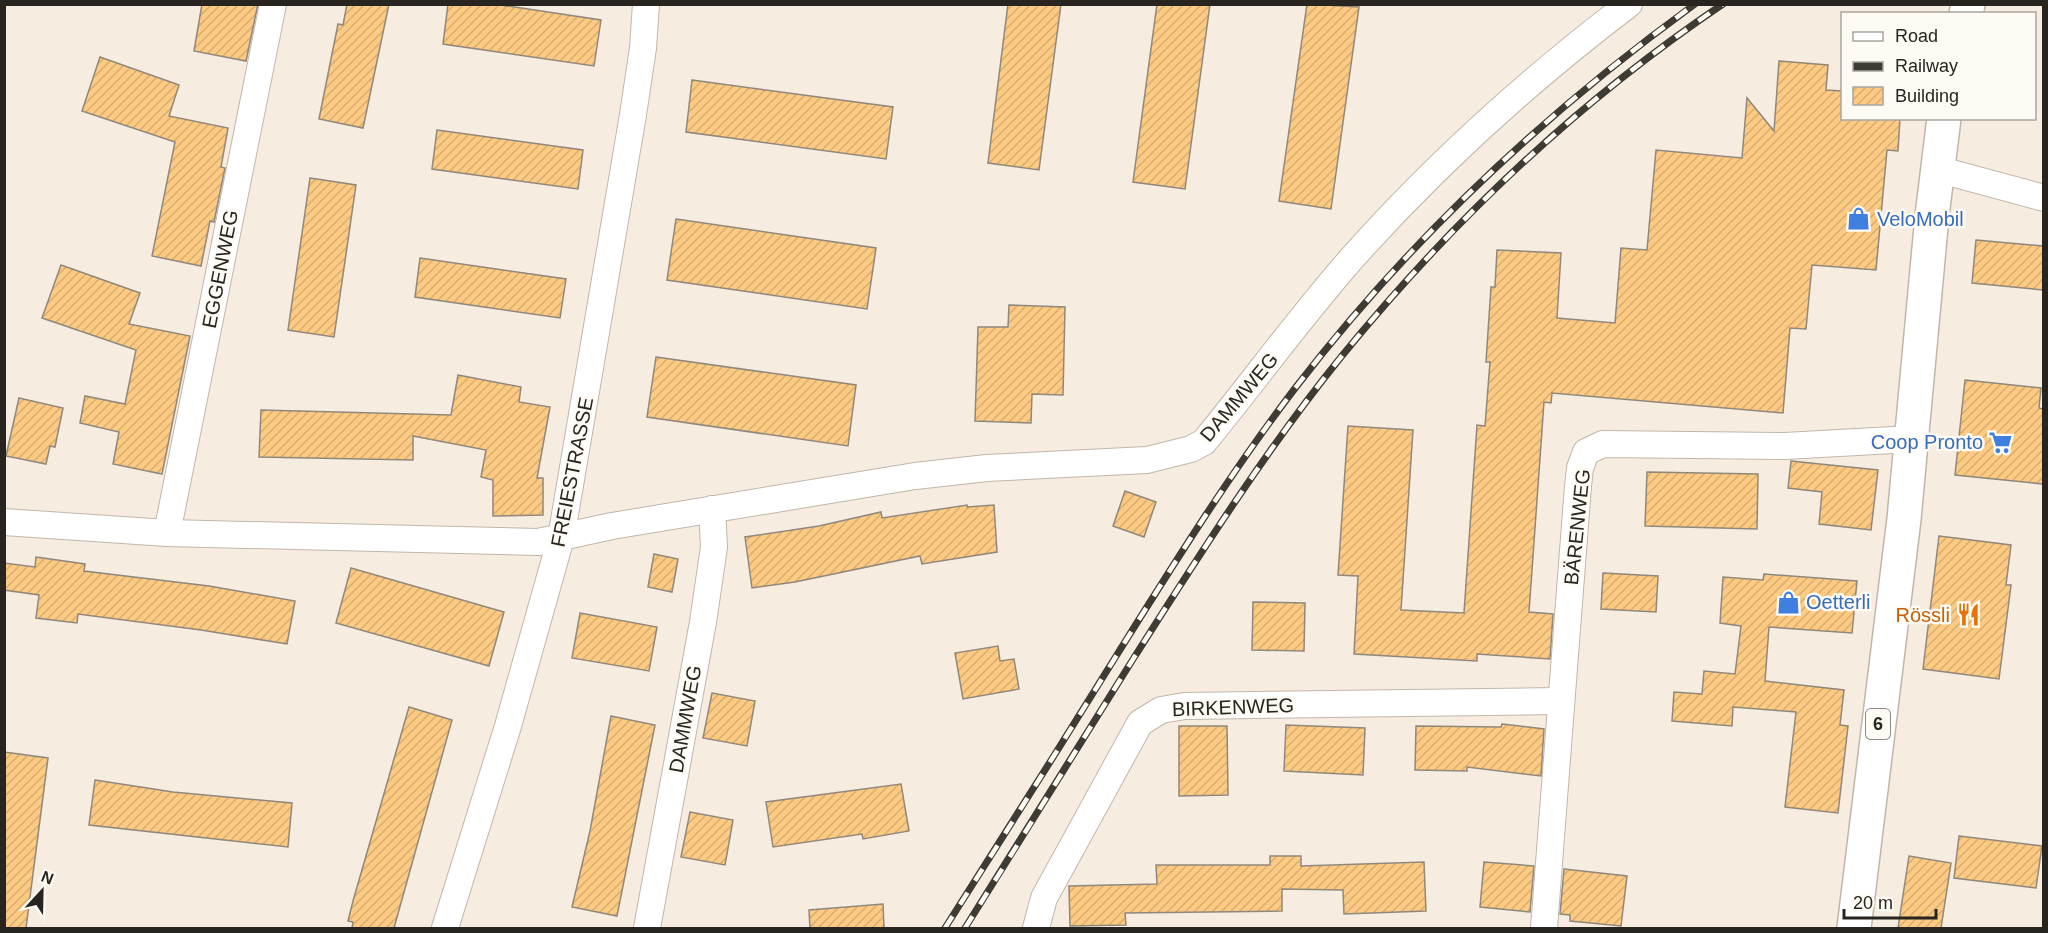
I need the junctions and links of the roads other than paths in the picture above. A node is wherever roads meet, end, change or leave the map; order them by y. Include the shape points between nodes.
1 (273, 4) edge
2 (646, 4) edge
3 (1629, 4) edge
4 (1944, 120) edge
5 (1937, 169) junction
6 (2043, 198) edge
7 (1911, 439) junction
8 (712, 509) junction
9 (4, 522) edge
10 (167, 533) junction
11 (561, 538) junction
12 (1561, 701) junction
13 (445, 928) edge
14 (647, 928) edge
15 (1036, 928) edge
16 (1544, 928) edge
17 (1854, 928) edge

1 - 10 street, EGGENWEG
2 - 11 street, FREIESTRASSE via 634,104
3 - 8 street, DAMMWEG via 1448,157 1352,258 1204,442 1147,460 987,468 915,476
4 - 5 main road, 6
5 - 6 street
5 - 7 main road, 6
7 - 12 street, BÄRENWEG via 1785,446 1603,444 1586,452 1578,486
7 - 17 main road, 6
8 - 11 street, DAMMWEG
8 - 14 street, DAMMWEG via 714,547 703,622
9 - 10 street
10 - 11 street via 506,542
11 - 13 street, FREIESTRASSE
12 - 15 street, BIRKENWEG via 1185,706 1161,710 1140,723 1044,898
12 - 16 street, BÄRENWEG

